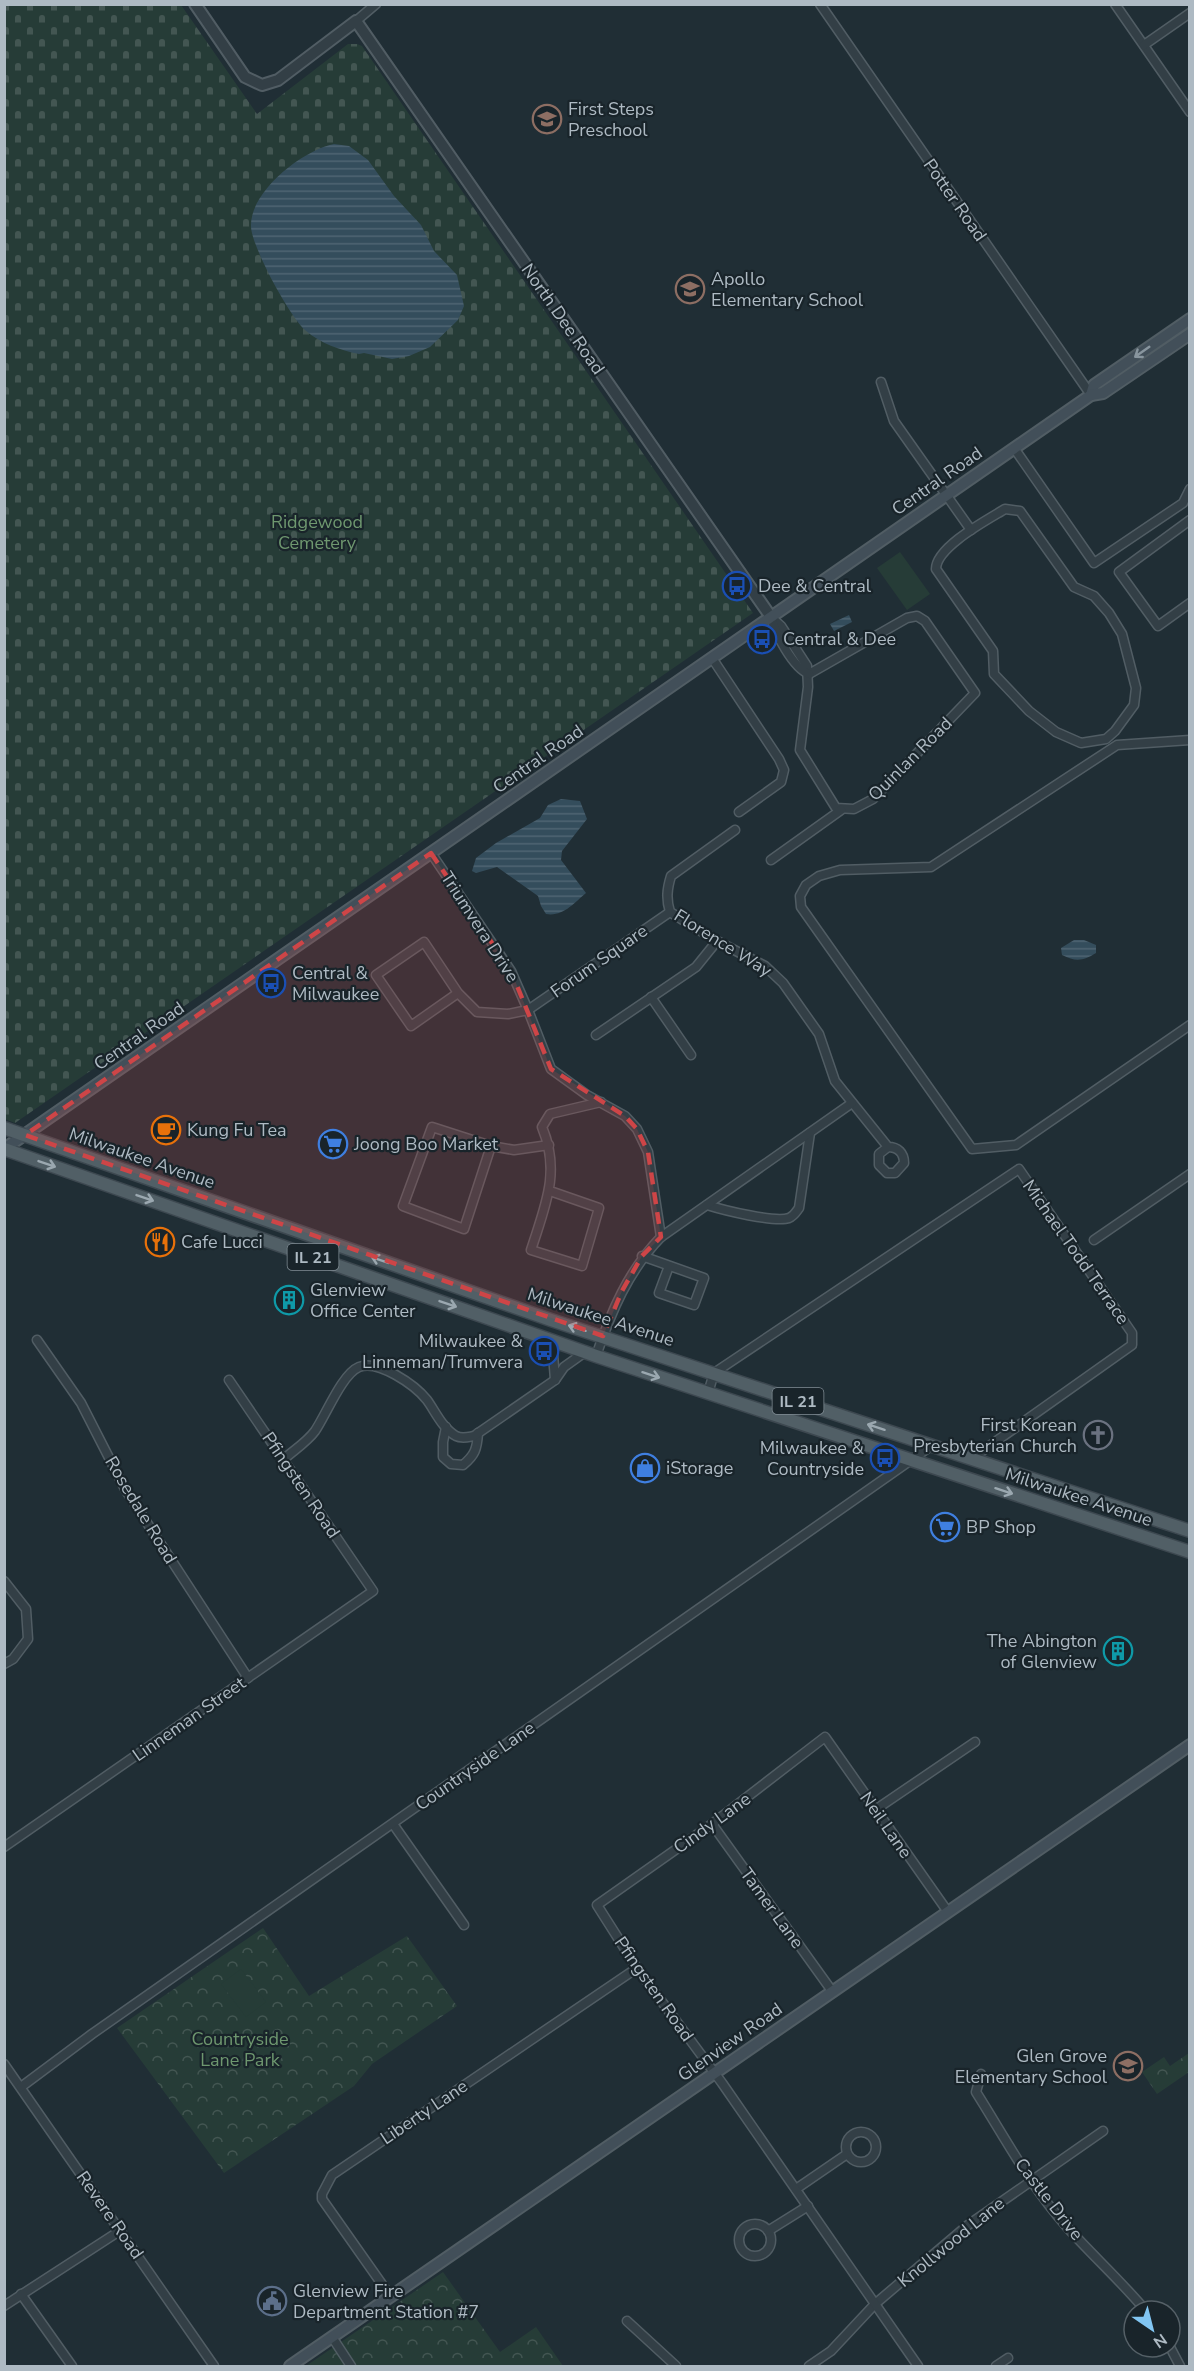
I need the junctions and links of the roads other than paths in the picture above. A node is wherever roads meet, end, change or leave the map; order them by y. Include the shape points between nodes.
1 (195, 4) edge
2 (376, 4) edge
3 (820, 4) edge
4 (1115, 4) edge
5 (1190, 13) edge
6 (356, 21) junction
7 (1144, 45) junction
8 (1190, 112) edge
9 (1190, 319) edge
10 (1190, 334) edge
11 (881, 382) dead end
12 (1091, 395) junction
13 (1014, 448) junction
14 (1190, 489) edge
15 (946, 496) junction
16 (1190, 520) edge
17 (972, 530) junction
18 (1190, 603) edge
19 (771, 617) junction
20 (712, 658) junction
21 (809, 674) junction
22 (1190, 740) edge
23 (839, 809) junction
24 (740, 812) dead end
25 (735, 830) dead end
26 (431, 853) junction
27 (771, 860) dead end
28 (669, 912) junction
29 (717, 941) junction
30 (458, 993) junction
31 (651, 997) junction
32 (528, 1010) junction
33 (1190, 1025) edge
34 (597, 1035) dead end
35 (691, 1055) dead end
36 (601, 1102) junction
37 (852, 1103) junction
38 (4, 1128) edge
39 (810, 1133) junction
40 (25, 1135) junction
41 (549, 1145) junction
42 (490, 1146) junction
43 (888, 1147) dead end
44 (4, 1149) edge
45 (1190, 1174) edge
46 (550, 1191) junction
47 (707, 1205) junction
48 (176, 1210) junction
49 (267, 1221) junction
50 (661, 1237) junction
51 (1094, 1240) dead end
52 (642, 1256) junction
53 (669, 1266) junction
54 (603, 1336) junction
55 (37, 1340) dead end
56 (552, 1341) junction
57 (590, 1354) junction
58 (714, 1373) junction
59 (229, 1380) dead end
60 (555, 1380) junction
61 (708, 1393) junction
62 (446, 1427) junction
63 (478, 1433) junction
64 (931, 1446) junction
65 (284, 1459) junction
66 (971, 1459) junction
67 (911, 1460) junction
68 (1190, 1531) edge
69 (1190, 1552) edge
70 (4, 1581) edge
71 (373, 1591) joint
72 (4, 1664) edge
73 (248, 1678) junction
74 (825, 1737) joint
75 (975, 1742) dead end
76 (1190, 1745) edge
77 (875, 1810) junction
78 (393, 1824) junction
79 (712, 1824) junction
80 (4, 1847) edge
81 (597, 1905) joint
82 (948, 1912) junction
83 (464, 1925) dead end
84 (637, 1968) junction
85 (832, 1991) junction
86 (4, 2064) edge
87 (714, 2073) junction
88 (981, 2074) dead end
89 (21, 2087) junction
90 (1103, 2131) dead end
91 (848, 2154) dead end
92 (1030, 2180) junction
93 (796, 2189) junction
94 (808, 2206) junction
95 (121, 2230) junction
96 (768, 2231) dead end
97 (21, 2294) junction
98 (391, 2297) junction
99 (1136, 2299) edge
100 (875, 2304) junction
101 (4, 2306) edge
102 (627, 2321) dead end
103 (332, 2337) junction
104 (1008, 2358) dead end
105 (72, 2367) edge
106 (214, 2367) edge
107 (290, 2367) edge
108 (351, 2367) edge
109 (676, 2367) edge
110 (809, 2367) edge
111 (918, 2367) edge
112 (996, 2367) edge

1 - 6 street via 245,77 262,85 278,80
2 - 6 street
3 - 12 street, Potter Road
4 - 7 street
5 - 7 street
6 - 19 street, North Dee Road
7 - 8 street
9 -> 12 main road, Central Road via 1094,385
10 - 12 main road, Central Road via 1103,393
11 - 15 street via 894,421
12 - 13 main road, Central Road
13 - 14 street via 1095,563 1183,503
13 - 15 main road, Central Road
15 - 17 street
15 - 19 main road, Central Road
16 - 18 street via 1119,572 1158,626
17 - 17 street via 1005,509 1020,511 1074,587 1094,596 1109,613 1122,634 1136,688 1134,705 1106,739 1081,743 1056,732 1029,711 994,674 993,651 936,569 942,554
19 - 20 main road, Central Road
19 - 21 street via 781,626
20 - 24 street via 784,770 781,782
20 - 26 main road, Central Road
21 - 23 street via 800,750
21 - 23 street, Quinlan Road via 917,616 925,621 975,693 873,799 854,809
22 - 33 street via 1117,746 931,867 840,870 819,876 806,885 800,896 801,907 972,1149 1016,1145
23 - 27 street, Quinlan Road
25 - 28 street, Florence Way via 671,876 666,901
26 - 32 street, Triumvera Drive via 511,971
26 - 40 main road, Central Road
28 - 29 street, Florence Way
28 - 32 street, Forum Square
29 - 31 street via 696,967
29 - 37 street, Florence Way via 765,966 783,983 819,1034 835,1082
30 - 30 street via 424,942 376,975 411,1026
30 - 32 street via 477,1012 508,1014
31 - 34 street
31 - 35 street
32 - 36 street, Triumvera Drive via 550,1070
36 - 41 street via 550,1113 542,1127
36 - 50 street, Triumvera Drive via 625,1116 637,1129 648,1152
37 - 39 street
37 - 43 street
38 - 40 main road, Milwaukee Avenue / IL 21
39 - 47 street
39 - 47 street via 799,1208 794,1216 786,1220
40 - 44 main road, Central Road
40 - 49 main road, Milwaukee Avenue / IL 21
41 - 42 street via 514,1150
41 - 46 street
42 - 42 street via 464,1229 403,1206 432,1127
44 -> 48 main road, Milwaukee Avenue / IL 21
45 - 51 street
46 - 46 street via 531,1250 582,1266 599,1208
47 - 50 street
48 - 49 main road via 193,1210 250,1230
48 -> 56 main road, Milwaukee Avenue / IL 21
54 -> 49 main road, Milwaukee Avenue / IL 21
50 - 52 street
52 - 53 street
52 - 54 street
53 - 53 street via 659,1293 694,1305 704,1278
54 - 57 street
54 - 58 main road, Milwaukee Avenue / IL 21
55 - 73 street, Rosedale Road via 81,1402 125,1489
56 - 57 main road, Milwaukee Avenue / IL 21
56 - 60 street
57 - 60 street via 564,1367
57 -> 61 main road, Milwaukee Avenue / IL 21
58 - 61 street
64 -> 58 main road, Milwaukee Avenue / IL 21
58 - 66 street, Michael Todd Terrace via 1019,1169 1132,1333 1132,1345
59 - 65 street, Pfingsten Road
60 - 63 street
61 - 67 main road, Milwaukee Avenue / IL 21
62 - 63 street via 465,1438
62 - 63 street via 444,1457 451,1464 463,1465 472,1458 478,1447
62 - 65 street via 416,1389 387,1370 369,1364 348,1377 314,1433
64 - 66 main road, Milwaukee Avenue / IL 21
64 - 67 street, Countryside Lane
65 - 71 street, Pfingsten Road
66 - 68 main road, Milwaukee Avenue / IL 21
67 -> 69 main road, Milwaukee Avenue / IL 21
67 - 78 street, Countryside Lane
70 - 72 street via 26,1610 28,1639 13,1659
71 - 73 street, Linneman Street
73 - 80 street, Linneman Street
74 - 77 street, Neil Lane
74 - 79 street, Cindy Lane
75 - 77 street
76 - 82 main road, Glenview Road
77 - 82 street, Neil Lane
78 - 83 street
78 - 89 street, Countryside Lane
79 - 81 street, Cindy Lane
79 - 85 street, Tamer Lane
81 - 84 street, Pfingsten Road
82 - 85 main road, Glenview Road
84 - 87 street, Pfingsten Road
84 - 98 street, Liberty Lane via 332,2175 322,2199
85 - 87 main road, Glenview Road
86 - 89 street, Revere Road
87 - 93 street, Pfingsten Road
87 - 98 main road, Glenview Road
88 - 92 street, Castle Drive via 976,2092
89 - 95 street, Revere Road
90 - 92 street, Knollwood Lane
91 - 93 street
92 - 99 street, Castle Drive via 1066,2226
92 - 100 street, Knollwood Lane via 968,2225
93 - 94 street, Pfingsten Road
94 - 96 street
94 - 100 street, Pfingsten Road
95 - 97 street
95 - 106 street, Revere Road
97 - 101 street
97 - 105 street
98 - 103 main road, Glenview Road
100 - 110 street, Knollwood Lane via 831,2351
100 - 111 street, Pfingsten Road
102 - 109 street
103 - 107 main road, Glenview Road
103 - 108 street
104 - 112 street

